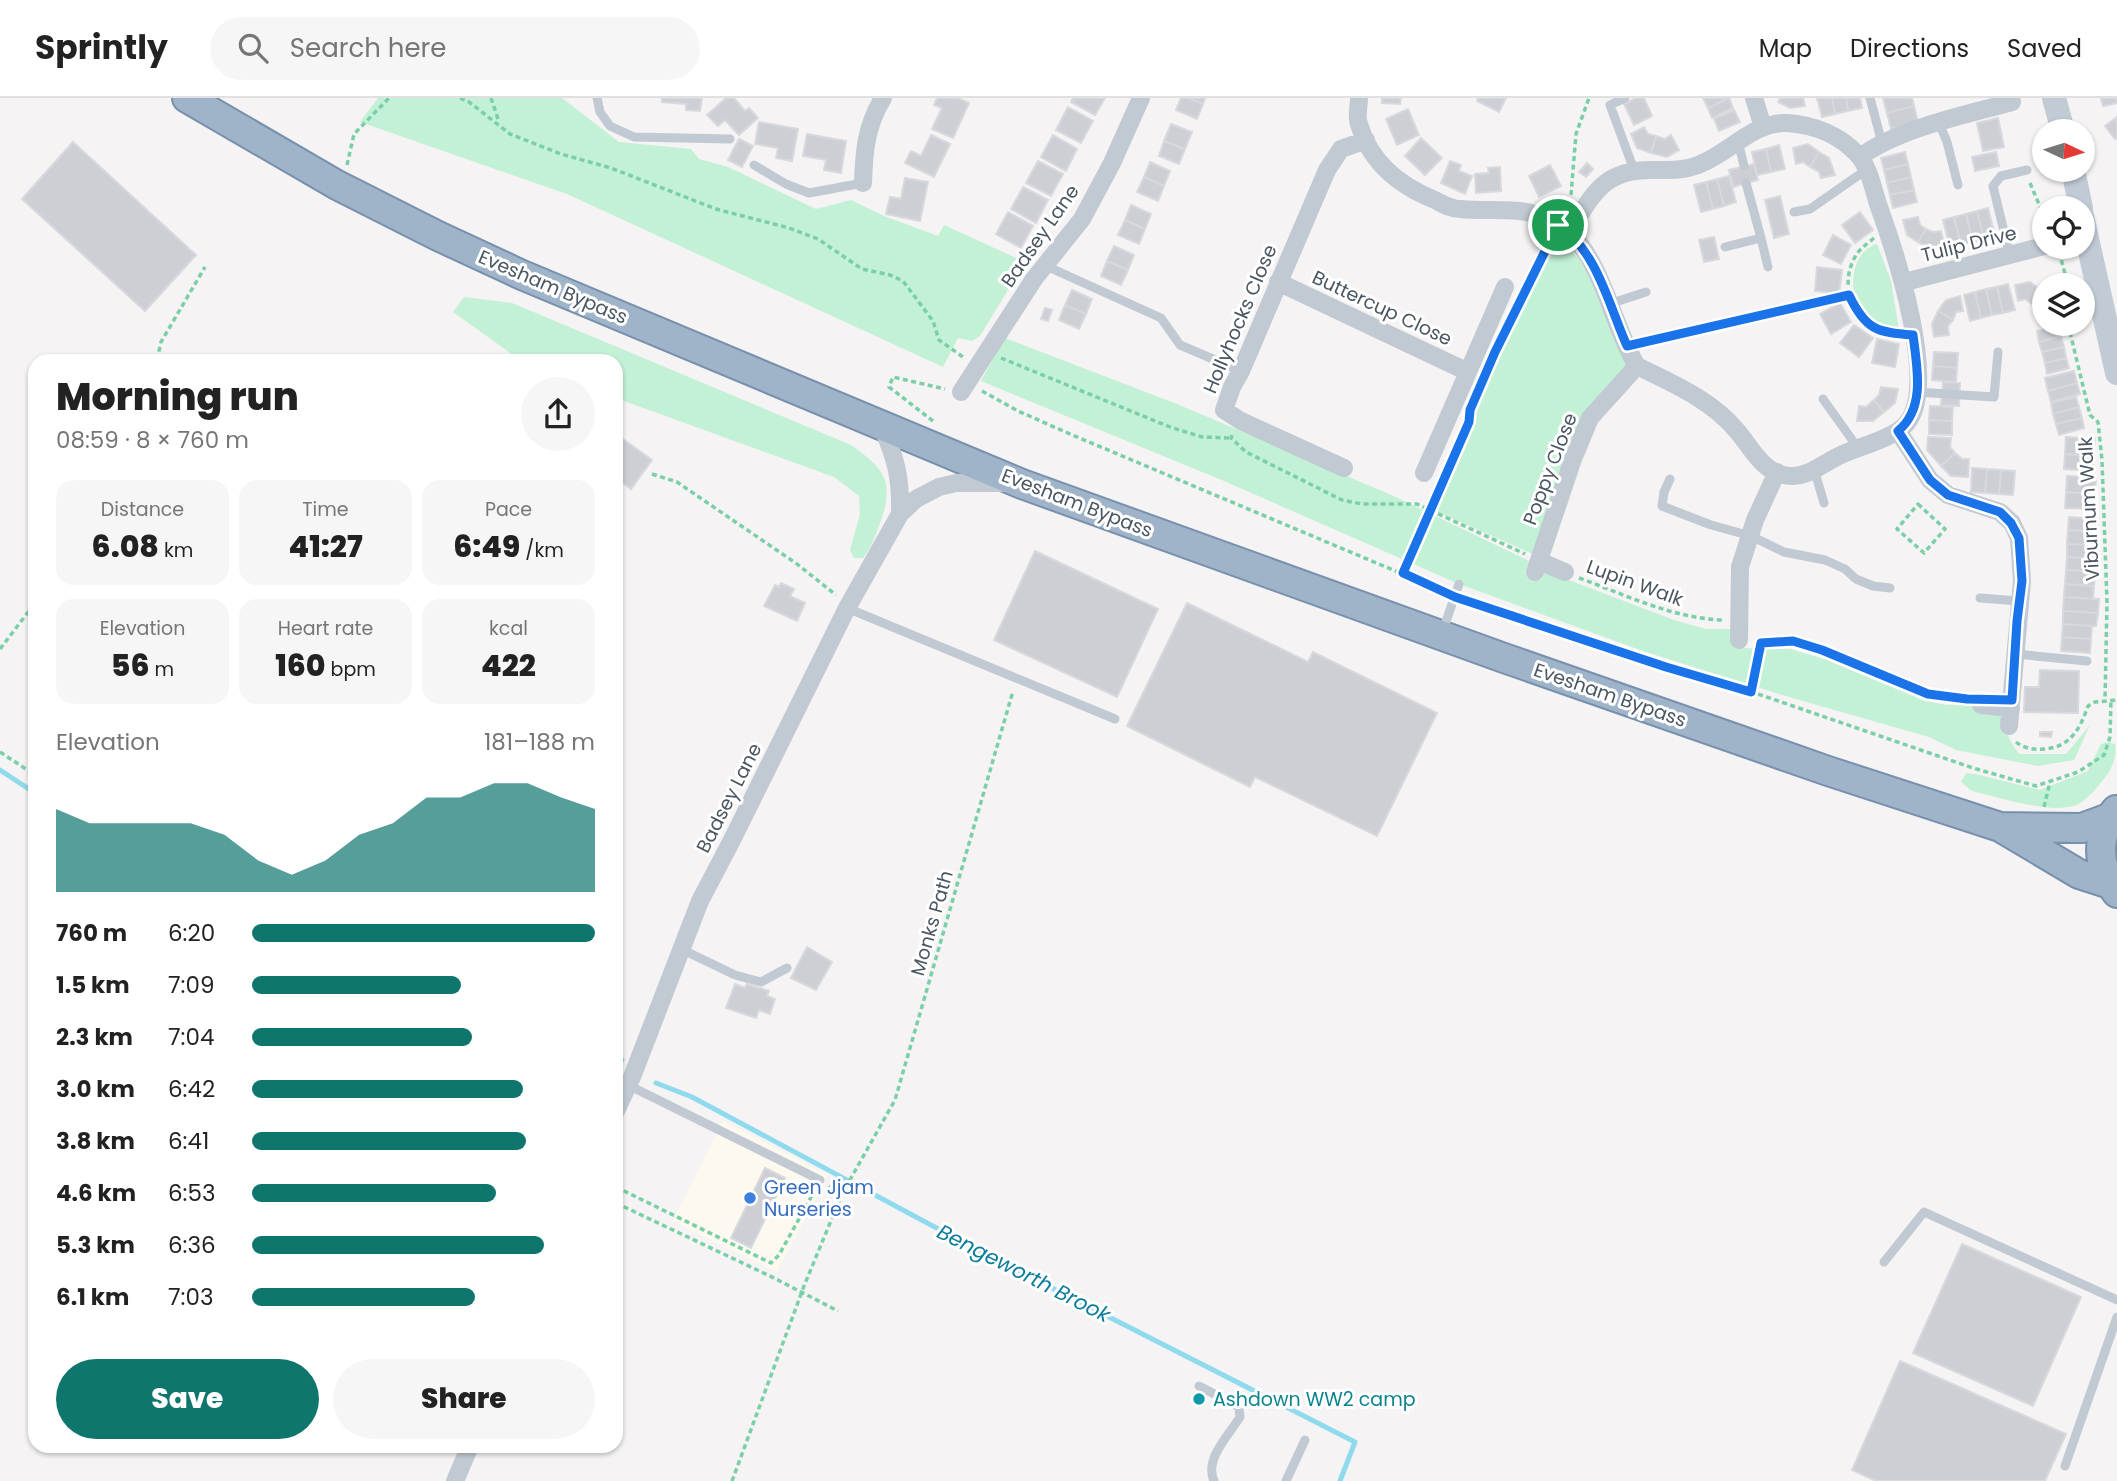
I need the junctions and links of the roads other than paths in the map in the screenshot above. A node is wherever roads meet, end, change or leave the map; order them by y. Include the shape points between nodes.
1 (187, 98) edge
2 (597, 98) edge
3 (883, 98) edge
4 (1141, 98) edge
5 (1359, 98) edge
6 (1625, 98) edge
7 (1755, 98) edge
8 (1870, 98) edge
9 (2054, 98) edge
10 (2012, 102) dead end
11 (2060, 119) edge
12 (1939, 123) junction
13 (1763, 127) junction
14 (730, 139) dead end
15 (1366, 140) junction
16 (1738, 141) junction
17 (1882, 143) junction
18 (1863, 163) junction
19 (754, 165) dead end
20 (1744, 166) dead end
21 (1634, 170) junction
22 (2027, 170) dead end
23 (863, 183) joint
24 (1746, 183) dead end
25 (1958, 185) dead end
26 (1794, 212) dead end
27 (1563, 228) junction
28 (1762, 238) junction
29 (1726, 247) dead end
30 (2032, 250) edge
31 (2010, 256) junction
32 (2091, 259) edge
33 (1044, 265) junction
34 (1768, 267) dead end
35 (1278, 282) junction
36 (1905, 282) junction
37 (1505, 287) dead end
38 (1646, 292) dead end
39 (1609, 304) junction
40 (1998, 352) dead end
41 (1637, 366) junction
42 (1241, 371) junction
43 (1468, 372) junction
44 (2117, 373) edge
45 (964, 388) road end
46 (1916, 392) junction
47 (1823, 399) dead end
48 (882, 426) junction
49 (1898, 431) junction
50 (1858, 448) junction
51 (1344, 468) dead end
52 (1814, 469) junction
53 (1777, 472) junction
54 (1424, 473) dead end
55 (1670, 479) dead end
56 (1022, 484) junction
57 (1824, 503) dead end
58 (900, 514) junction
59 (1751, 537) junction
60 (1564, 572) road end
61 (1459, 584) dead end
62 (1890, 588) dead end
63 (1979, 598) dead end
64 (2019, 601) junction
65 (848, 606) junction
66 (1442, 634) junction
67 (1739, 640) road end
68 (2015, 654) junction
69 (2087, 660) dead end
70 (1980, 702) road end
71 (1115, 719) dead end
72 (2113, 814) edge
73 (2000, 828) junction
74 (2113, 889) edge
75 (681, 949) junction
76 (787, 968) dead end
77 (630, 1081) junction
78 (623, 1096) edge
79 (820, 1180) road end
80 (1884, 1262) dead end
81 (2117, 1300) edge
82 (2117, 1317) edge
83 (1199, 1386) dead end
84 (1305, 1440) dead end
85 (467, 1453) edge
86 (2065, 1465) dead end
87 (455, 1481) edge
88 (1214, 1481) edge
89 (1286, 1481) edge

1 - 48 highway, Evesham Bypass via 337,185 438,236
2 - 14 lane via 610,126 634,137
3 - 23 street via 864,145
4 - 33 street, Badsey Lane via 1082,219
5 - 15 street via 1358,122
6 - 21 lane via 1610,105
7 - 13 street
8 - 17 lane
9 - 11 main road
10 - 12 street
12 - 17 street
12 - 25 lane
13 - 16 street
13 - 18 street via 1784,123 1816,128
15 - 27 street via 1395,180 1414,192 1457,209 1531,211
15 - 35 street, Hollyhocks Close via 1341,149 1327,170
16 - 20 lane
16 - 21 street via 1686,169
17 - 18 street
18 - 26 lane via 1810,209
18 - 36 street
19 - 23 lane via 809,193
21 - 27 street via 1606,181
22 - 31 lane via 2001,176 1993,186
24 - 28 lane
27 - 39 street via 1590,260
28 - 29 lane
28 - 34 lane
30 - 31 street, Tulip Drive
31 - 36 street, Tulip Drive
32 - 44 main road
33 - 42 lane via 1161,318 1180,345
33 - 45 street, Badsey Lane
35 - 42 street, Hollyhocks Close
35 - 43 street, Buttercup Close
36 - 46 street via 1912,312
37 - 43 street, Buttercup Close
38 - 39 lane
39 - 41 street
40 - 46 lane via 1994,397
41 - 53 street via 1679,386 1719,414 1768,469
41 - 60 street, Poppy Close via 1590,418 1573,459 1537,566
42 - 51 street, Hollyhocks Close via 1224,410
43 - 54 street, Buttercup Close
46 - 49 street via 1908,423
47 - 50 lane
48 - 56 highway, Evesham Bypass
48 - 58 street, Badsey Lane via 896,460
49 - 50 street
49 - 64 street via 1930,480 1948,495 2017,520
50 - 52 street
52 - 53 street via 1791,476
52 - 57 lane
53 - 59 street
55 - 59 lane via 1662,506
56 - 58 street, Badsey Lane via 939,487
56 - 66 highway, Evesham Bypass
58 - 65 street, Badsey Lane
59 - 62 lane via 1784,552 1825,560 1873,586
59 - 67 street via 1740,567
61 - 66 lane
63 - 64 lane
64 - 68 street
65 - 71 lane
65 - 75 street, Badsey Lane via 700,901
66 - 73 highway, Evesham Bypass
68 - 69 lane
68 - 70 street via 2010,717
72 - 73 highway, Evesham Bypass via 2082,828
72 - 74 highway via 2100,851
73 - 74 highway, Evesham Bypass
75 - 76 lane via 734,975 761,982
75 - 77 street, Badsey Lane
77 - 78 street, Badsey Lane
77 - 79 lane
80 - 81 lane via 1924,1212
82 - 86 lane
83 - 88 lane via 1238,1407 1240,1417 1214,1456
84 - 89 lane
85 - 87 street

